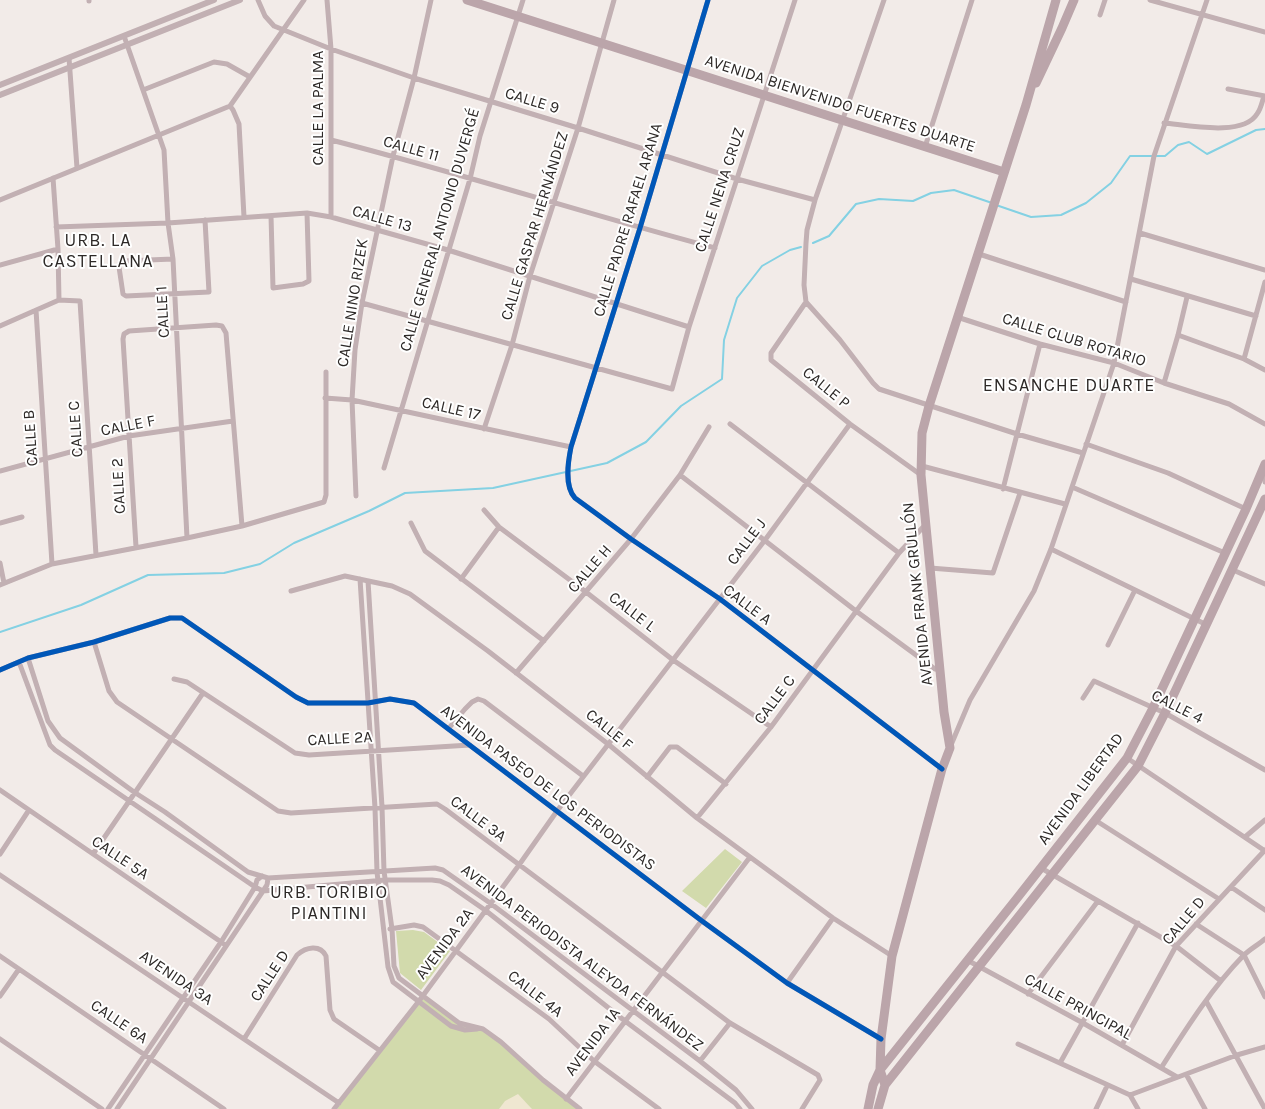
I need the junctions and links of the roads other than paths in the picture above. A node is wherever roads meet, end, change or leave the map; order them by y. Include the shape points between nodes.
1 (214, 0) edge
2 (240, 0) edge
3 (258, 0) edge
4 (304, 0) edge
5 (327, 0) edge
6 (431, 0) edge
7 (466, 0) edge
8 (523, 0) edge
9 (614, 0) edge
10 (708, 0) edge
11 (795, 0) edge
12 (884, 0) edge
13 (972, 0) edge
14 (1056, 0) edge
15 (1074, 0) edge
16 (1105, 0) edge
17 (1150, 0) edge
18 (1207, 0) edge
19 (1202, 14) junction
20 (1100, 15) dead end
21 (518, 16) junction
22 (283, 30) junction
23 (1265, 32) edge
24 (124, 36) junction
25 (603, 43) junction
26 (127, 45) junction
27 (331, 49) junction
28 (69, 58) junction
29 (70, 67) junction
30 (687, 71) junction
31 (250, 77) junction
32 (414, 78) junction
33 (0, 85) edge
34 (1228, 89) dead end
35 (143, 90) junction
36 (0, 95) edge
37 (764, 96) junction
38 (1264, 96) edge
39 (491, 101) junction
40 (1026, 105) junction
41 (230, 106) junction
42 (842, 122) junction
43 (1164, 123) junction
44 (578, 128) junction
45 (159, 135) junction
46 (331, 140) junction
47 (925, 148) junction
48 (662, 155) junction
49 (393, 156) junction
50 (77, 168) junction
51 (1004, 172) junction
52 (53, 178) junction
53 (470, 179) junction
54 (737, 179) junction
55 (0, 200) edge
56 (815, 200) junction
57 (554, 203) junction
58 (307, 213) junction
59 (272, 216) junction
60 (244, 217) junction
61 (331, 217) junction
62 (205, 220) junction
63 (168, 223) junction
64 (56, 227) junction
65 (640, 228) junction
66 (378, 231) junction
67 (1140, 233) junction
68 (715, 248) junction
69 (58, 249) junction
70 (448, 250) junction
71 (979, 254) junction
72 (173, 259) junction
73 (0, 265) edge
74 (1265, 270) edge
75 (530, 276) junction
76 (1131, 279) junction
77 (1265, 282) edge
78 (175, 294) junction
79 (1187, 297) junction
80 (59, 300) junction
81 (806, 302) junction
82 (1126, 302) junction
83 (362, 303) junction
84 (615, 304) junction
85 (36, 310) junction
86 (1256, 316) junction
87 (957, 317) junction
88 (427, 321) junction
89 (0, 326) edge
90 (688, 327) junction
91 (176, 329) junction
92 (1178, 335) junction
93 (1040, 344) junction
94 (512, 345) junction
95 (1244, 359) junction
96 (1114, 364) junction
97 (596, 368) junction
98 (1265, 370) edge
99 (326, 372) dead end
100 (1164, 383) junction
101 (325, 398) junction
102 (352, 400) junction
103 (929, 406) junction
104 (402, 410) junction
105 (233, 421) junction
106 (730, 424) dead end
107 (850, 424) junction
108 (1265, 424) edge
109 (709, 427) dead end
110 (181, 429) junction
111 (484, 429) junction
112 (1017, 434) junction
113 (129, 436) junction
114 (1086, 444) junction
115 (89, 446) junction
116 (571, 447) junction
117 (1083, 453) junction
118 (45, 458) junction
119 (1265, 466) edge
120 (384, 468) dead end
121 (0, 471) edge
122 (922, 471) junction
123 (680, 475) junction
124 (1265, 482) edge
125 (806, 483) junction
126 (1072, 487) junction
127 (1002, 489) junction
128 (1020, 493) junction
129 (356, 496) dead end
130 (1265, 499) edge
131 (1065, 504) junction
132 (1246, 509) junction
133 (484, 510) dead end
134 (22, 517) dead end
135 (0, 523) edge
136 (412, 523) dead end
137 (926, 524) junction
138 (242, 526) junction
139 (499, 527) junction
140 (187, 538) junction
141 (631, 539) junction
142 (765, 540) junction
143 (136, 547) junction
144 (1050, 549) junction
145 (900, 553) junction
146 (1225, 553) junction
147 (96, 555) junction
148 (0, 563) edge
149 (52, 564) junction
150 (930, 568) junction
151 (1233, 570) junction
152 (360, 579) junction
153 (461, 579) junction
154 (368, 581) junction
155 (2, 584) edge
156 (1265, 584) edge
157 (1135, 590) junction
158 (291, 591) dead end
159 (586, 592) junction
160 (720, 599) junction
161 (856, 611) junction
162 (1194, 618) junction
163 (1207, 625) junction
164 (544, 641) junction
165 (94, 642) junction
166 (1108, 644) dead end
167 (28, 658) junction
168 (673, 660) junction
169 (19, 662) junction
170 (0, 670) edge
171 (812, 670) junction
172 (941, 670) junction
173 (516, 673) junction
174 (174, 679) dead end
175 (203, 693) junction
176 (1083, 698) dead end
177 (375, 702) junction
178 (368, 703) junction
179 (1153, 708) junction
180 (1166, 713) junction
181 (771, 727) junction
182 (449, 728) junction
183 (171, 739) junction
184 (608, 744) junction
185 (470, 745) junction
186 (950, 748) junction
187 (378, 750) junction
188 (371, 751) junction
189 (1127, 758) junction
190 (1138, 766) junction
191 (942, 769) junction
192 (1265, 770) edge
193 (583, 776) junction
194 (647, 777) junction
195 (726, 784) junction
196 (0, 790) edge
197 (134, 792) junction
198 (129, 800) junction
199 (375, 808) junction
200 (382, 808) junction
201 (29, 810) junction
202 (557, 811) junction
203 (697, 818) junction
204 (1079, 819) junction
205 (1265, 820) edge
206 (1093, 824) junction
207 (1245, 837) junction
208 (1265, 851) edge
209 (0, 854) edge
210 (93, 854) junction
211 (750, 857) junction
212 (519, 866) junction
213 (1041, 868) junction
214 (378, 872) junction
215 (384, 872) junction
216 (0, 875) edge
217 (1053, 875) junction
218 (265, 877) junction
219 (378, 880) junction
220 (385, 880) junction
221 (255, 887) junction
222 (1231, 887) junction
223 (263, 891) junction
224 (1219, 898) junction
225 (1098, 901) junction
226 (490, 903) junction
227 (485, 910) junction
228 (1265, 910) edge
229 (833, 918) junction
230 (702, 921) junction
231 (1138, 923) junction
232 (1196, 924) junction
233 (384, 929) junction
234 (392, 929) junction
235 (1265, 939) edge
236 (221, 942) junction
237 (227, 946) junction
238 (1176, 946) junction
239 (456, 950) junction
240 (1244, 955) junction
241 (0, 956) edge
242 (892, 956) junction
243 (967, 960) junction
244 (978, 967) junction
245 (19, 969) junction
246 (664, 972) junction
247 (1221, 980) junction
248 (787, 983) junction
249 (1028, 994) junction
250 (422, 995) junction
251 (0, 996) edge
252 (1265, 997) edge
253 (183, 998) junction
254 (419, 1000) junction
255 (1206, 1000) junction
256 (189, 1002) junction
257 (633, 1011) junction
258 (625, 1021) junction
259 (730, 1023) junction
260 (1083, 1023) junction
261 (482, 1029) junction
262 (0, 1039) edge
263 (244, 1039) junction
264 (880, 1039) junction
265 (1018, 1044) dead end
266 (1122, 1045) junction
267 (1265, 1047) edge
268 (380, 1050) junction
269 (145, 1055) junction
270 (1237, 1055) junction
271 (151, 1059) junction
272 (594, 1061) junction
273 (700, 1061) junction
274 (1060, 1063) junction
275 (1161, 1068) junction
276 (880, 1070) junction
277 (1186, 1074) junction
278 (1177, 1077) junction
279 (885, 1085) junction
280 (1107, 1086) junction
281 (1130, 1095) junction
282 (566, 1099) junction
283 (339, 1103) junction
284 (102, 1109) edge
285 (108, 1109) edge
286 (117, 1109) edge
287 (224, 1109) edge
288 (334, 1109) edge
289 (580, 1109) edge
290 (659, 1109) edge
291 (740, 1109) edge
292 (752, 1109) edge
293 (802, 1109) edge
294 (868, 1109) edge
295 (878, 1109) edge
296 (1096, 1109) edge
297 (1138, 1109) edge
298 (1205, 1109) edge
299 (1265, 1109) edge

1 - 24 street
2 - 26 street
3 - 22 street, CALLE 9 via 264,16
4 - 22 street
5 - 27 street, CALLE LA PALMA
6 - 32 street, CALLE NINO RIZEK
7 - 21 main road, AVENIDA BIENVENIDO FUERTES DUARTE
8 - 21 street, CALLE GENERAL ANTONIO DUVERGÉ
9 - 25 street, CALLE GASPAR HERNÁNDEZ
10 - 30 street, CALLE PADRE RAFAEL ARANA
11 - 37 street, CALLE NENA CRUZ
12 - 42 street
13 - 47 street
14 - 40 main road
15 - 40 main road
16 - 20 street
17 - 19 street
18 - 19 street
19 - 23 street
19 - 43 street
21 - 25 main road, AVENIDA BIENVENIDO FUERTES DUARTE
21 - 39 street, CALLE GENERAL ANTONIO DUVERGÉ
22 - 27 street, CALLE 9
22 - 31 street
24 - 26 street, CALLE 1
24 - 28 street
25 - 30 main road, AVENIDA BIENVENIDO FUERTES DUARTE
25 - 44 street, CALLE GASPAR HERNÁNDEZ
26 - 29 street
26 - 35 street, CALLE 1
27 - 32 street, CALLE 9
27 - 46 street, CALLE LA PALMA
28 - 29 street
28 - 33 street
29 - 36 street
29 - 50 street
30 - 37 main road, AVENIDA BIENVENIDO FUERTES DUARTE
30 - 48 street, CALLE PADRE RAFAEL ARANA
31 - 35 street via 227,64 214,62
31 - 41 street
32 - 39 street, CALLE 9
32 - 49 street, CALLE NINO RIZEK
34 - 38 street
35 - 45 street, CALLE 1
37 - 42 main road, AVENIDA BIENVENIDO FUERTES DUARTE
37 - 54 street, CALLE NENA CRUZ
38 - 43 street via 1258,114 1243,124 1219,128
39 - 44 street, CALLE 9
39 - 53 street, CALLE GENERAL ANTONIO DUVERGÉ
40 - 51 main road, AVENIDA FRANK GRULLÓN
41 - 45 street
41 - 60 street via 238,124
42 - 47 main road, AVENIDA BIENVENIDO FUERTES DUARTE
42 - 56 street
43 - 67 street via 1154,156
44 - 48 street, CALLE 9
44 - 57 street, CALLE GASPAR HERNÁNDEZ
45 - 50 street
45 - 63 street, CALLE 1 via 164,150
46 - 49 street, CALLE 11
46 - 61 street, CALLE LA PALMA
47 - 51 main road, AVENIDA BIENVENIDO FUERTES DUARTE
48 - 54 street, CALLE 9
48 - 65 street, CALLE PADRE RAFAEL ARANA
49 - 53 street, CALLE 11
49 - 66 street, CALLE NINO RIZEK
50 - 52 street
51 - 71 main road, AVENIDA FRANK GRULLÓN
52 - 55 street
52 - 64 street
53 - 57 street, CALLE 11
53 - 70 street, CALLE GENERAL ANTONIO DUVERGÉ
54 - 56 street, CALLE 9
54 - 68 street, CALLE NENA CRUZ
56 - 81 street via 807,230
57 - 65 street, CALLE 11
57 - 75 street, CALLE GASPAR HERNÁNDEZ
58 - 59 street, CALLE 13
58 - 59 street via 309,281 273,288
58 - 61 street, CALLE 13
59 - 60 street, CALLE 13
60 - 62 street, CALLE 13
61 - 66 street, CALLE 13
62 - 63 street, CALLE 13
62 - 78 street via 209,292
63 - 64 street, CALLE 13
63 - 72 street, CALLE 1
64 - 69 street
65 - 68 street, CALLE 11
65 - 84 street, CALLE PADRE RAFAEL ARANA
66 - 70 street, CALLE 13
66 - 83 street, CALLE NINO RIZEK
67 - 74 street
67 - 76 street
68 - 90 street, CALLE NENA CRUZ
69 - 73 street
69 - 80 street
70 - 75 street, CALLE 13
70 - 88 street, CALLE GENERAL ANTONIO DUVERGÉ
71 - 82 street
71 - 87 main road, AVENIDA FRANK GRULLÓN
72 - 78 street, CALLE 1
72 - 78 street via 124,261 119,267 126,296
75 - 84 street, CALLE 13
75 - 94 street, CALLE GASPAR HERNÁNDEZ
76 - 79 street
76 - 82 street
77 - 86 street
78 - 91 street, CALLE 1
79 - 86 street
79 - 92 street
80 - 85 street
80 - 115 street, CALLE C via 80,300
81 - 103 street via 876,387
81 - 107 street, CALLE P via 770,358
82 - 96 street
83 - 88 street
83 - 102 street, CALLE NINO RIZEK
84 - 90 street, CALLE 13
84 - 97 street, CALLE PADRE RAFAEL ARANA
85 - 89 street
85 - 118 street, CALLE B
86 - 95 street
87 - 93 street, CALLE CLUB ROTARIO
87 - 103 main road, AVENIDA FRANK GRULLÓN
88 - 94 street
88 - 104 street, CALLE GENERAL ANTONIO DUVERGÉ
90 - 97 street, CALLE NENA CRUZ via 672,389
91 - 105 street via 222,326 226,333
91 - 110 street, CALLE 1
91 - 113 street, CALLE 2 via 129,331 124,334
92 - 95 street
92 - 100 street
93 - 96 street, CALLE CLUB ROTARIO
93 - 112 street
94 - 97 street
94 - 111 street, CALLE GASPAR HERNÁNDEZ
95 - 98 street
96 - 100 street, CALLE CLUB ROTARIO
96 - 114 street
97 - 116 street, CALLE PADRE RAFAEL ARANA
99 - 101 street
100 - 108 street, CALLE CLUB ROTARIO via 1229,404
101 - 102 street, CALLE 17
101 - 138 street via 324,502
102 - 104 street, CALLE 17
102 - 129 street, CALLE NINO RIZEK
103 - 112 street
103 - 122 main road, AVENIDA FRANK GRULLÓN via 922,433
104 - 111 street, CALLE 17
104 - 120 street, CALLE GENERAL ANTONIO DUVERGÉ
105 - 110 street, CALLE F
105 - 138 street
106 - 125 street
107 - 122 street, CALLE P
107 - 125 street, CALLE J
109 - 123 street, CALLE H
110 - 113 street, CALLE F
110 - 140 street, CALLE 1
111 - 116 street, CALLE 17
112 - 117 street
112 - 127 street
113 - 115 street, CALLE F
113 - 143 street, CALLE 2
114 - 117 street
114 - 132 street via 1168,473
115 - 118 street, CALLE F
115 - 147 street, CALLE C
116 - 141 street, CALLE A via 567,467 571,492
117 - 126 street
118 - 121 street, CALLE F
118 - 149 street, CALLE B
119 - 124 street
119 - 132 main road, AVENIDA LIBERTAD
122 - 127 street
122 - 137 main road, AVENIDA FRANK GRULLÓN
123 - 141 street, CALLE H
123 - 142 street
125 - 142 street, CALLE J
125 - 145 street
126 - 131 street
126 - 146 street
127 - 128 street
128 - 131 street
128 - 150 street via 993,573
130 - 151 main road, AVENIDA LIBERTAD
131 - 144 street
132 - 146 main road, AVENIDA LIBERTAD
133 - 139 street, CALLE L
134 - 135 street
136 - 153 street via 425,551
137 - 145 street, CALLE C
137 - 150 main road, AVENIDA FRANK GRULLÓN
138 - 140 street
139 - 153 street
139 - 159 street, CALLE L
140 - 143 street
141 - 159 street, CALLE H
141 - 160 street, CALLE A
142 - 160 street, CALLE J
142 - 161 street
143 - 147 street
144 - 157 street
144 - 186 street via 1034,591 970,700
145 - 161 street, CALLE C
146 - 162 main road, AVENIDA LIBERTAD
147 - 149 street
148 - 155 street
149 - 155 street
150 - 172 main road, AVENIDA FRANK GRULLÓN
151 - 156 street
151 - 163 main road, AVENIDA LIBERTAD
152 - 154 street, CALLE F
152 - 158 street, CALLE F via 345,576
152 - 178 street
153 - 164 street
154 - 173 street, CALLE F via 410,594
154 - 177 street
157 - 162 street
157 - 166 street
159 - 164 street, CALLE H
159 - 168 street, CALLE L
160 - 168 street, CALLE J
160 - 171 street, CALLE A
161 - 171 street, CALLE C
161 - 172 street
162 - 163 street
162 - 179 main road, AVENIDA LIBERTAD
163 - 180 main road, AVENIDA LIBERTAD
164 - 173 street, CALLE H
165 - 167 street
165 - 178 street, AVENIDA PASEO DE LOS PERIODISTAS via 170,618 182,618 308,703
165 - 183 street, CALLE 3A via 109,691 117,702
167 - 169 street
167 - 197 street, AVENIDA PERIODISTA ALEYDA FERNÁNDEZ via 52,729
168 - 181 street, CALLE L
168 - 184 street, CALLE J
169 - 170 street
169 - 198 street via 50,746
171 - 181 street, CALLE C
171 - 191 street, CALLE A
172 - 186 main road, AVENIDA FRANK GRULLÓN
173 - 184 street, CALLE F
174 - 175 street, CALLE 2A via 187,682
175 - 183 street
175 - 188 street, CALLE 2A via 295,753
176 - 179 street, CALLE 4 via 1094,681
177 - 178 street, AVENIDA PASEO DE LOS PERIODISTAS
177 - 182 street, AVENIDA PASEO DE LOS PERIODISTAS via 414,702
177 - 187 street
178 - 188 street
179 - 180 street, CALLE 4
179 - 189 main road, AVENIDA LIBERTAD
180 - 190 main road, AVENIDA LIBERTAD
180 - 192 street, CALLE 4
181 - 195 street, CALLE C
182 - 185 street, AVENIDA PASEO DE LOS PERIODISTAS
182 - 193 street via 472,702 484,701
183 - 197 street
183 - 199 street, CALLE 3A via 278,811
184 - 193 street, AVENIDA 2A
184 - 194 street, CALLE F
185 - 187 street, CALLE 2A
185 - 202 street, AVENIDA PASEO DE LOS PERIODISTAS
186 - 191 main road
187 - 188 street, CALLE 2A
187 - 200 street
188 - 199 street
189 - 190 street
189 - 204 main road, AVENIDA LIBERTAD
190 - 206 main road, AVENIDA LIBERTAD
190 - 207 street
191 - 242 main road
193 - 202 street, AVENIDA 2A
194 - 195 street via 673,746
194 - 203 street, CALLE F
195 - 203 street, CALLE C
196 - 201 street, CALLE 5A
197 - 198 street
197 - 218 street, AVENIDA PERIODISTA ALEYDA FERNÁNDEZ via 248,872
198 - 210 street
198 - 221 street
199 - 200 street, CALLE 3A
199 - 214 street
200 - 212 street, CALLE 3A via 437,804
200 - 215 street
201 - 209 street
201 - 210 street, CALLE 5A
202 - 212 street, AVENIDA 2A
202 - 230 street, AVENIDA PASEO DE LOS PERIODISTAS
203 - 211 street, CALLE F
204 - 206 street
204 - 213 main road, AVENIDA LIBERTAD
205 - 207 street
206 - 217 main road, AVENIDA LIBERTAD
206 - 224 street
207 - 208 street
208 - 222 street, CALLE D
210 - 236 street, CALLE 5A
211 - 229 street, CALLE F
211 - 230 street, AVENIDA 1A
212 - 226 street, AVENIDA 2A
212 - 246 street, CALLE 3A
213 - 217 street
213 - 243 main road, AVENIDA LIBERTAD
214 - 215 street, AVENIDA PERIODISTA ALEYDA FERNÁNDEZ
214 - 218 street, AVENIDA PERIODISTA ALEYDA FERNÁNDEZ
214 - 219 street
215 - 220 street
215 - 226 street, AVENIDA PERIODISTA ALEYDA FERNÁNDEZ via 443,870
216 - 253 street, AVENIDA 3A
217 - 225 street
217 - 244 main road, AVENIDA LIBERTAD
218 - 221 street via 257,880
218 - 223 street via 267,885
219 - 220 street, AVENIDA PERIODISTA ALEYDA FERNÁNDEZ
219 - 223 street, AVENIDA PERIODISTA ALEYDA FERNÁNDEZ
219 - 233 street
220 - 227 street, AVENIDA PERIODISTA ALEYDA FERNÁNDEZ via 440,881
220 - 234 street
221 - 223 street
221 - 236 street
222 - 224 street, CALLE D
222 - 228 street
223 - 237 street
224 - 232 street, CALLE D
225 - 231 street
225 - 249 street
226 - 227 street, AVENIDA 2A
226 - 257 street, AVENIDA PERIODISTA ALEYDA FERNÁNDEZ
227 - 239 street, AVENIDA 2A
227 - 258 street, AVENIDA PERIODISTA ALEYDA FERNÁNDEZ
229 - 242 street, CALLE F
229 - 248 street
230 - 246 street, AVENIDA 1A
230 - 248 street, AVENIDA PASEO DE LOS PERIODISTAS
231 - 238 street
231 - 260 street
232 - 238 street, CALLE D
232 - 240 street
233 - 234 street, CALLE 4A
233 - 254 street via 393,982
234 - 239 street, CALLE 4A via 423,926
234 - 250 street via 394,966 399,978
235 - 240 street
236 - 237 street, CALLE 5A
236 - 253 street
237 - 256 street
238 - 247 street
238 - 266 street, CALLE D
239 - 250 street, AVENIDA 2A
239 - 272 street, CALLE 4A via 549,1019
240 - 247 street
240 - 252 street
241 - 245 street, CALLE 6A
242 - 264 main road
243 - 244 street, CALLE PRINCIPAL
243 - 276 main road, AVENIDA LIBERTAD
244 - 249 street, CALLE PRINCIPAL
244 - 279 main road, AVENIDA LIBERTAD
245 - 251 street
245 - 269 street, CALLE 6A
246 - 257 street, AVENIDA 1A
246 - 259 street, CALLE 3A
247 - 255 street
248 - 264 street, AVENIDA PASEO DE LOS PERIODISTAS
249 - 260 street, CALLE PRINCIPAL
250 - 254 street, AVENIDA 2A
250 - 261 street via 459,1022
253 - 256 street, AVENIDA 3A
253 - 269 street
254 - 261 street via 451,1026 465,1030
254 - 268 street, AVENIDA 2A
255 - 270 street
255 - 275 street
256 - 263 street, AVENIDA 3A
256 - 271 street
257 - 258 street, AVENIDA 1A
257 - 273 street, AVENIDA PERIODISTA ALEYDA FERNÁNDEZ
258 - 272 street, AVENIDA 1A
258 - 291 street, AVENIDA PERIODISTA ALEYDA FERNÁNDEZ
259 - 273 street
259 - 293 street, CALLE 3A via 818,1075 820,1080
260 - 266 street, CALLE PRINCIPAL
260 - 274 street
261 - 282 street
262 - 284 street
263 - 268 street, CALLE D via 297,955 305,948 316,948 326,956 330,1010 334,1019
263 - 283 street, AVENIDA 3A
264 - 276 main road
265 - 274 street
266 - 275 street, CALLE PRINCIPAL
267 - 270 street
268 - 283 street, AVENIDA 2A
269 - 271 street, CALLE 6A
269 - 285 street
270 - 277 street
270 - 299 street
271 - 286 street
271 - 287 street, CALLE 6A
272 - 282 street, AVENIDA 1A
272 - 290 street, CALLE 4A
273 - 292 street, AVENIDA PERIODISTA ALEYDA FERNÁNDEZ via 736,1090
274 - 280 street
275 - 278 street, CALLE PRINCIPAL
276 - 279 main road
276 - 294 main road
277 - 278 street
277 - 298 street
278 - 281 street
279 - 295 main road
280 - 281 street
280 - 296 street
281 - 297 street
282 - 289 street
283 - 288 street, AVENIDA 2A

